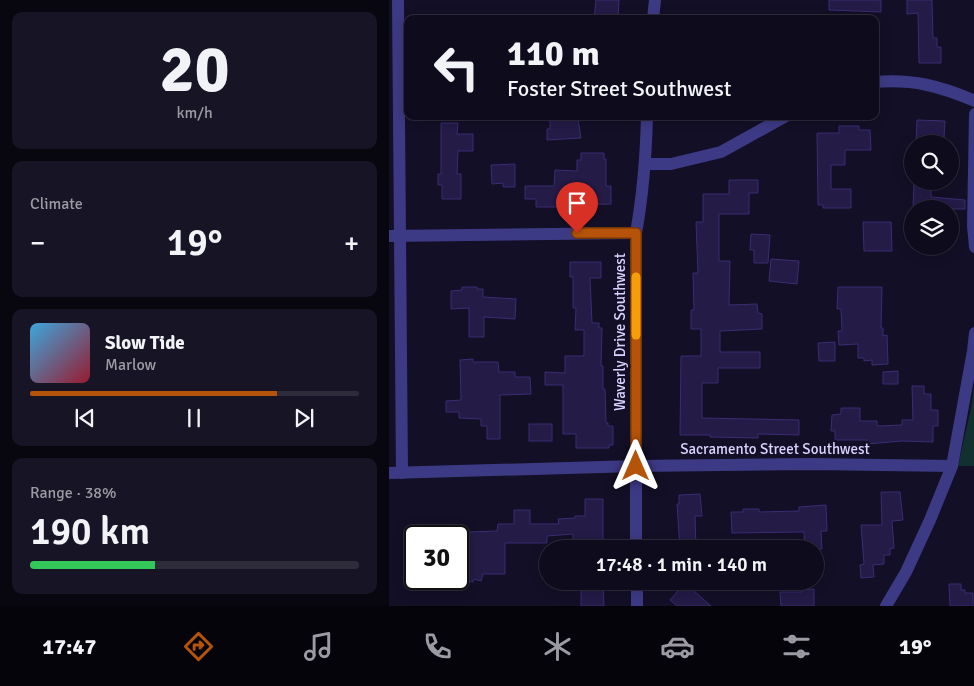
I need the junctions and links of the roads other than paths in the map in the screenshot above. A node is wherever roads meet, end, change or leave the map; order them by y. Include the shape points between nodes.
1 (398, 0) edge
2 (655, 0) edge
3 (653, 15) edge
4 (879, 82) edge
5 (974, 100) edge
6 (974, 114) edge
7 (647, 120) edge
8 (780, 120) edge
9 (645, 164) junction
10 (636, 233) junction
11 (395, 236) edge
12 (974, 247) edge
13 (974, 333) edge
14 (636, 466) junction
15 (951, 466) junction
16 (395, 473) edge
17 (637, 540) edge
18 (637, 590) edge
19 (637, 606) edge
20 (886, 606) edge

1 - 11 street
2 - 3 street
4 - 5 street via 945,88
6 - 12 street
7 - 9 street, Waverly Drive Southwest
8 - 9 street via 721,152 671,164
9 - 10 street, Waverly Drive Southwest
10 - 11 street
10 - 14 street, Waverly Drive Southwest
11 - 16 street
13 - 15 street
14 - 15 street, Sacramento Street Southwest
14 - 16 street, Sacramento Street Southwest
14 - 17 street, Waverly Drive Southwest
15 - 20 street via 906,572
18 - 19 street

